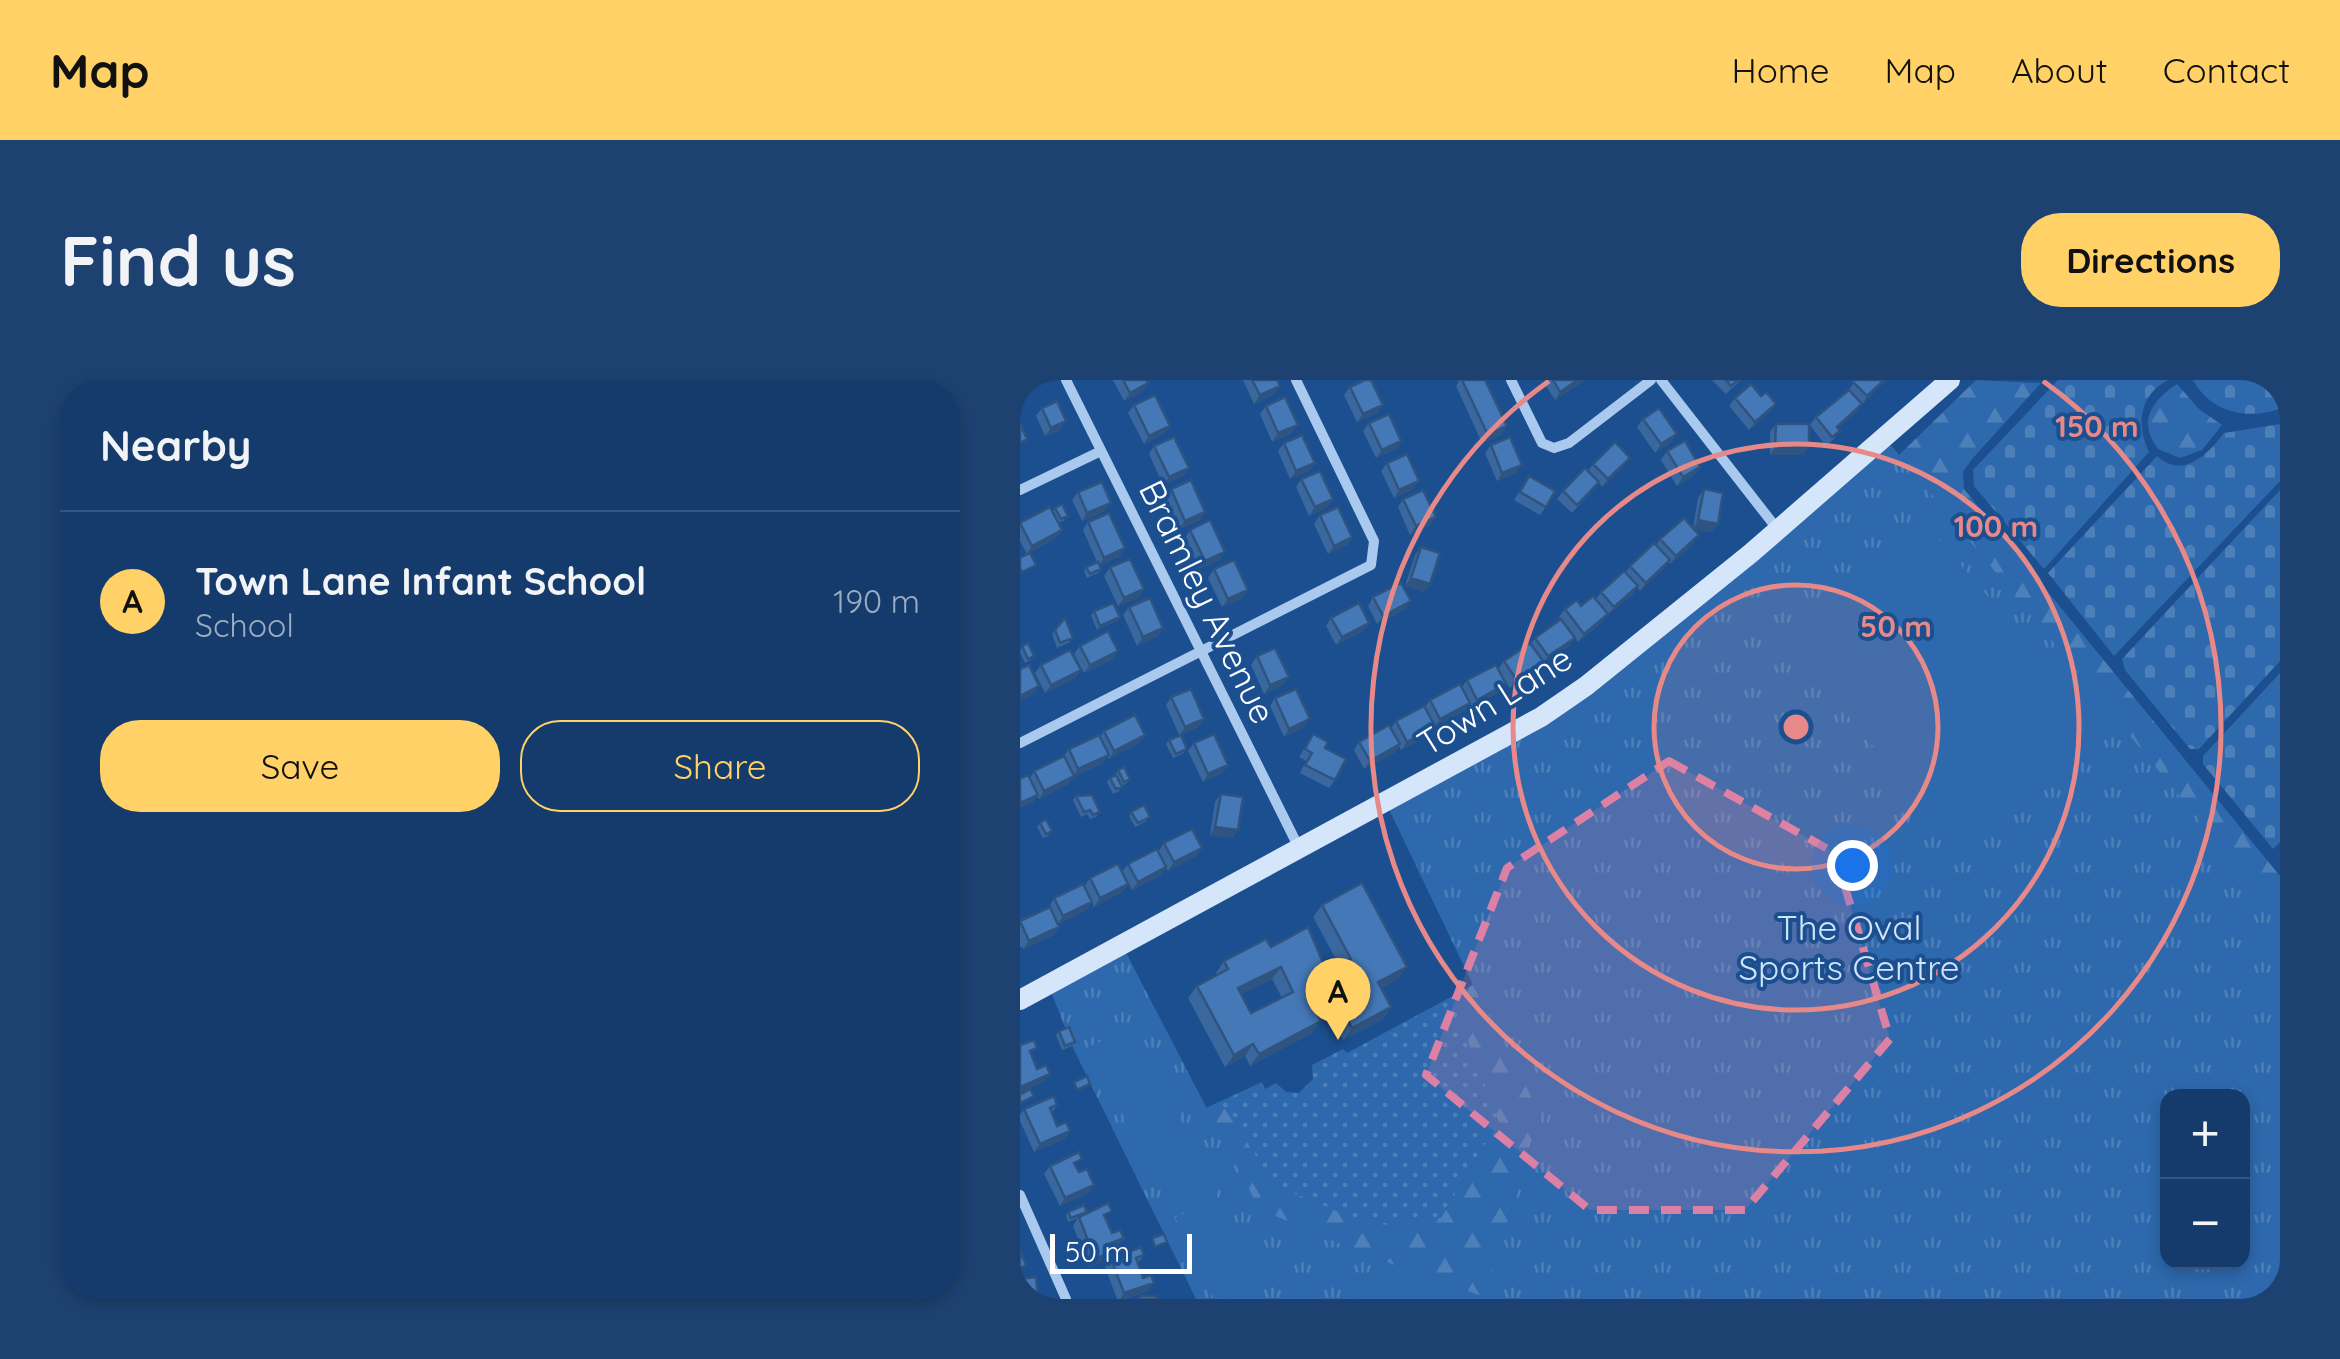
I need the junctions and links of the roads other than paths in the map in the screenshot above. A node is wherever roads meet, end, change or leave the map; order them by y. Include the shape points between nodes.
1 (1066, 380) edge
2 (1296, 380) edge
3 (1511, 380) edge
4 (1650, 380) edge
5 (1661, 380) edge
6 (1950, 380) edge
7 (1101, 451) junction
8 (1020, 490) edge
9 (1778, 530) junction
10 (1201, 652) junction
11 (1020, 743) edge
12 (1299, 849) junction
13 (1020, 1000) edge
14 (1020, 1195) edge
15 (1066, 1299) edge

1 - 7 street, Bramley Avenue
2 - 10 street via 1376,552 1361,573
3 - 4 street via 1542,444 1554,448 1569,444
5 - 9 street
6 - 9 main road, Town Lane
7 - 8 street
7 - 10 street, Bramley Avenue
9 - 12 main road, Town Lane via 1541,717
10 - 11 street
10 - 12 street, Bramley Avenue
12 - 13 main road, Town Lane
14 - 15 street

